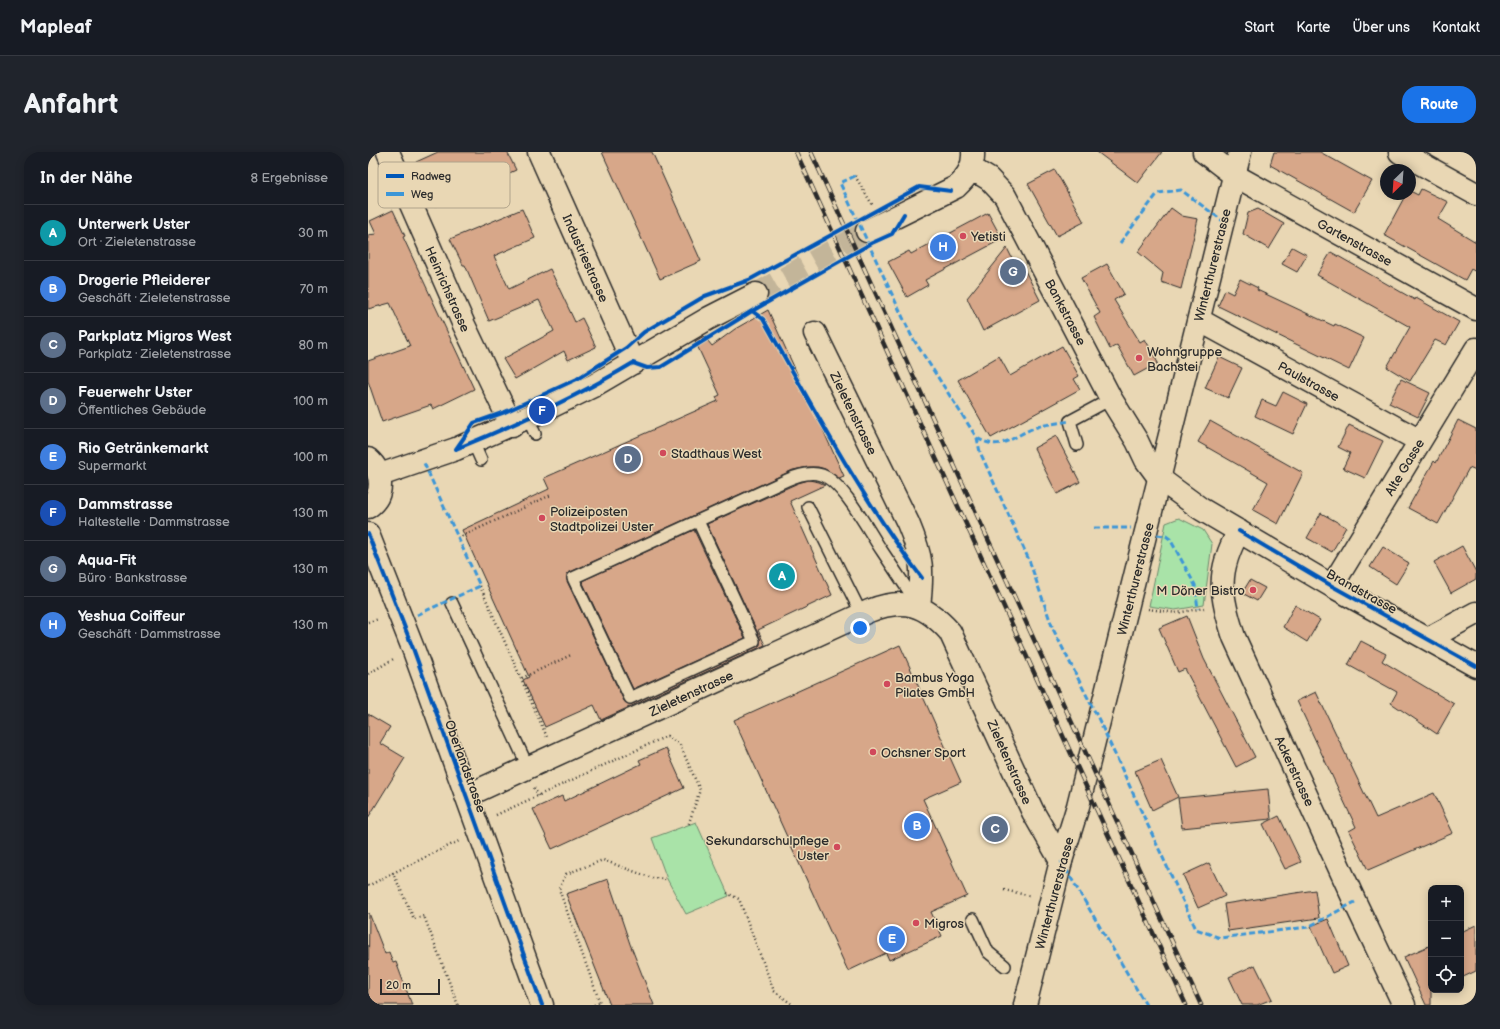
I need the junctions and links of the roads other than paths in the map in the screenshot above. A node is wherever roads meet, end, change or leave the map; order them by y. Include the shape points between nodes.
1 (388, 152) edge
2 (539, 152) edge
3 (1204, 152) edge
4 (1240, 152) edge
5 (1400, 152) edge
6 (972, 160) edge
7 (392, 162) edge
8 (1234, 176) junction
9 (1476, 194) edge
10 (413, 208) edge
11 (867, 231) tunnel mouth
12 (756, 294) tunnel mouth
13 (1476, 309) edge
14 (1199, 320) junction
15 (815, 333) dead end
16 (1476, 349) edge
17 (633, 363) junction
18 (1111, 399) junction
19 (525, 426) junction
20 (1420, 441) junction
21 (1077, 445) dead end
22 (374, 467) edge
23 (1160, 479) junction
24 (368, 507) edge
25 (808, 507) dead end
26 (698, 521) junction
27 (1239, 531) junction
28 (368, 534) edge
29 (1332, 586) junction
30 (452, 603) dead end
31 (919, 607) junction
32 (1476, 614) edge
33 (862, 615) junction
34 (1428, 639) junction
35 (1476, 666) edge
36 (528, 767) junction
37 (466, 796) junction
38 (1061, 861) junction
39 (973, 920) dead end
40 (1005, 966) dead end
41 (542, 1005) edge
42 (1025, 1005) edge
43 (1404, 1005) edge

1 - 7 street, Heinrichstrasse
2 - 17 street, Industriestrasse
3 - 8 street, Gartenstrasse
4 - 8 street, Winterthurerstrasse
5 - 9 street
6 - 11 street via 965,179 951,191
6 - 18 street, Bankstrasse via 1005,196
8 - 13 street, Gartenstrasse
8 - 14 street, Winterthurerstrasse
10 - 19 street, Heinrichstrasse via 464,325
12 - 17 street via 709,318
14 - 20 street, Paulstrasse
14 - 23 street, Winterthurerstrasse
15 - 31 street, Zieletenstrasse via 916,543 922,570
16 - 20 street, Alte Gasse
17 - 19 street
18 - 21 lane via 1070,421
18 - 23 street, Bankstrasse via 1146,460
19 - 22 street via 477,451
20 - 29 street, Alte Gasse
22 - 24 street via 380,486 377,497
23 - 27 street, Brandstrasse via 1189,501
23 - 38 street, Winterthurerstrasse via 1078,806
25 - 33 lane
26 - 26 lane via 573,578 630,698 754,641
26 - 31 lane via 797,476 814,473 822,475 833,481 847,497
27 - 29 street, Brandstrasse
27 - 43 street, Ackerstrasse via 1223,570 1224,605 1234,637
28 - 37 street, Oberlandstrasse via 414,651
29 - 34 street, Brandstrasse
30 - 36 lane
31 - 33 street, Zieletenstrasse via 894,604
31 - 38 street, Zieletenstrasse via 941,622 956,642 1033,812
32 - 34 street
33 - 36 street, Zieletenstrasse
34 - 35 street, Brandstrasse
36 - 37 street, Zieletenstrasse
37 - 41 street, Oberlandstrasse
38 - 42 street, Winterthurerstrasse
39 - 40 lane via 988,952

